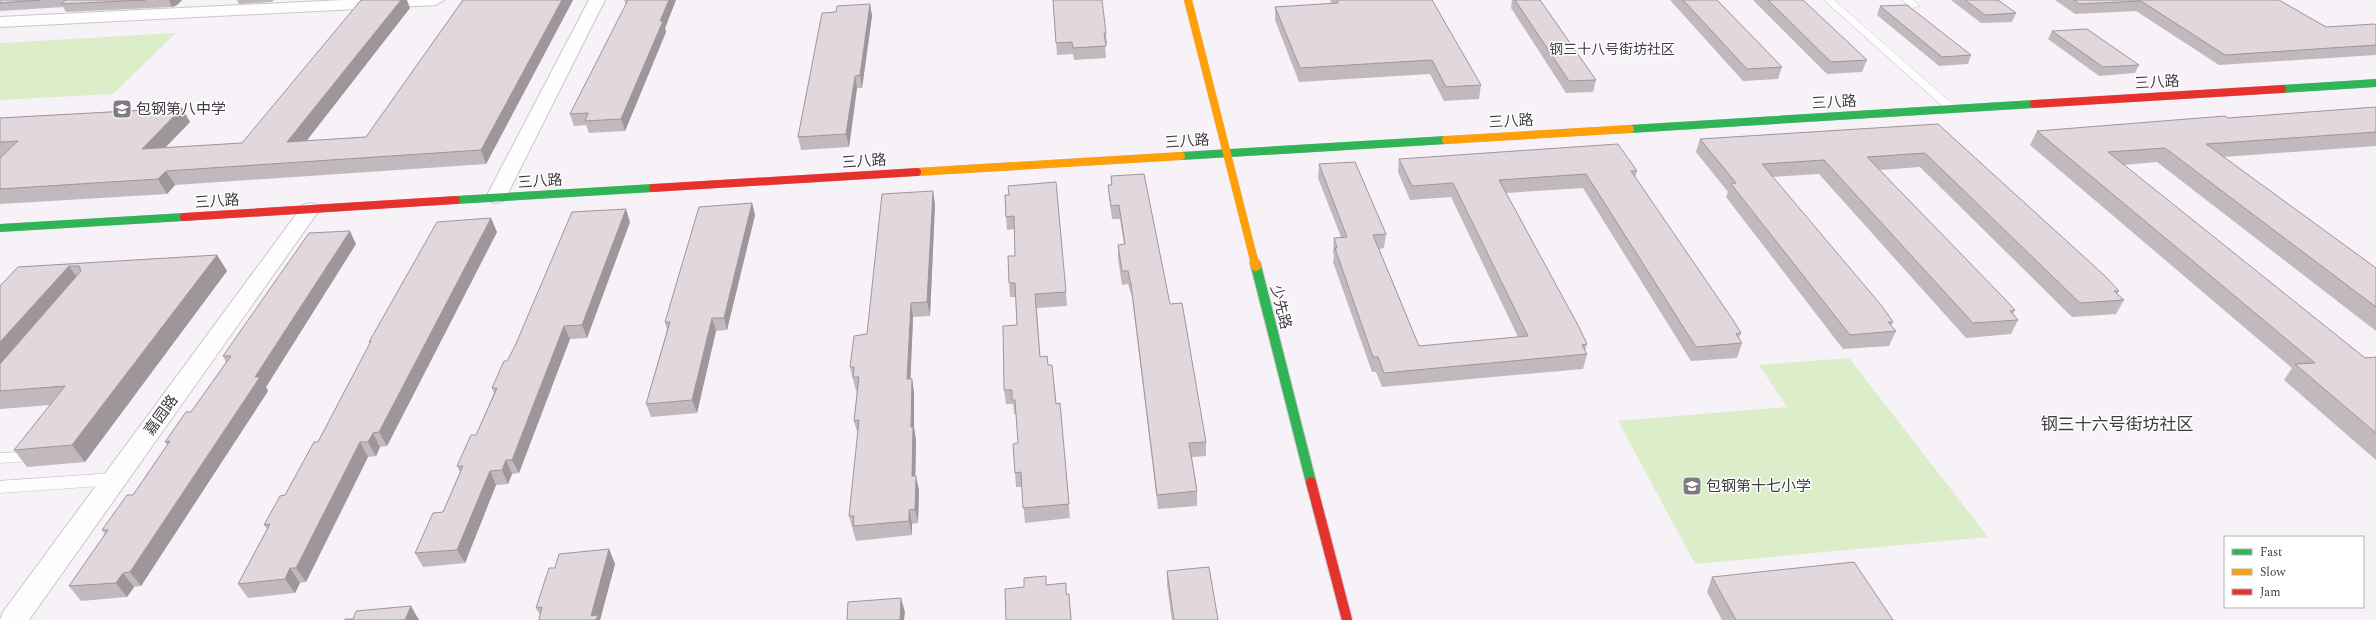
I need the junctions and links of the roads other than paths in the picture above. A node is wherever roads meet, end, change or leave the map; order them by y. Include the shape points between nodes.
1 (436, 0) edge
2 (597, 0) edge
3 (1188, 0) edge
4 (1829, 0) edge
5 (1907, 0) edge
6 (395, 1) edge
7 (1915, 6) dead end
8 (0, 22) edge
9 (2376, 83) edge
10 (1952, 109) junction
11 (1227, 152) junction
12 (496, 197) junction
13 (310, 209) junction
14 (0, 228) edge
15 (26, 457) edge
16 (0, 458) edge
17 (115, 479) junction
18 (0, 487) edge
19 (13, 620) edge
20 (1348, 620) edge

1 - 6 street
2 - 12 street
3 - 11 main road, 少先路
4 - 10 lane
5 - 7 lane
6 - 8 street
9 - 10 main road, 三八路
10 - 11 main road, 三八路
11 - 12 main road, 三八路
11 - 20 main road, 少先路
12 - 13 main road, 三八路
13 - 14 main road, 三八路
13 - 17 street, 嘉园路
15 - 16 lane
17 - 18 lane
17 - 19 street, 嘉园路

